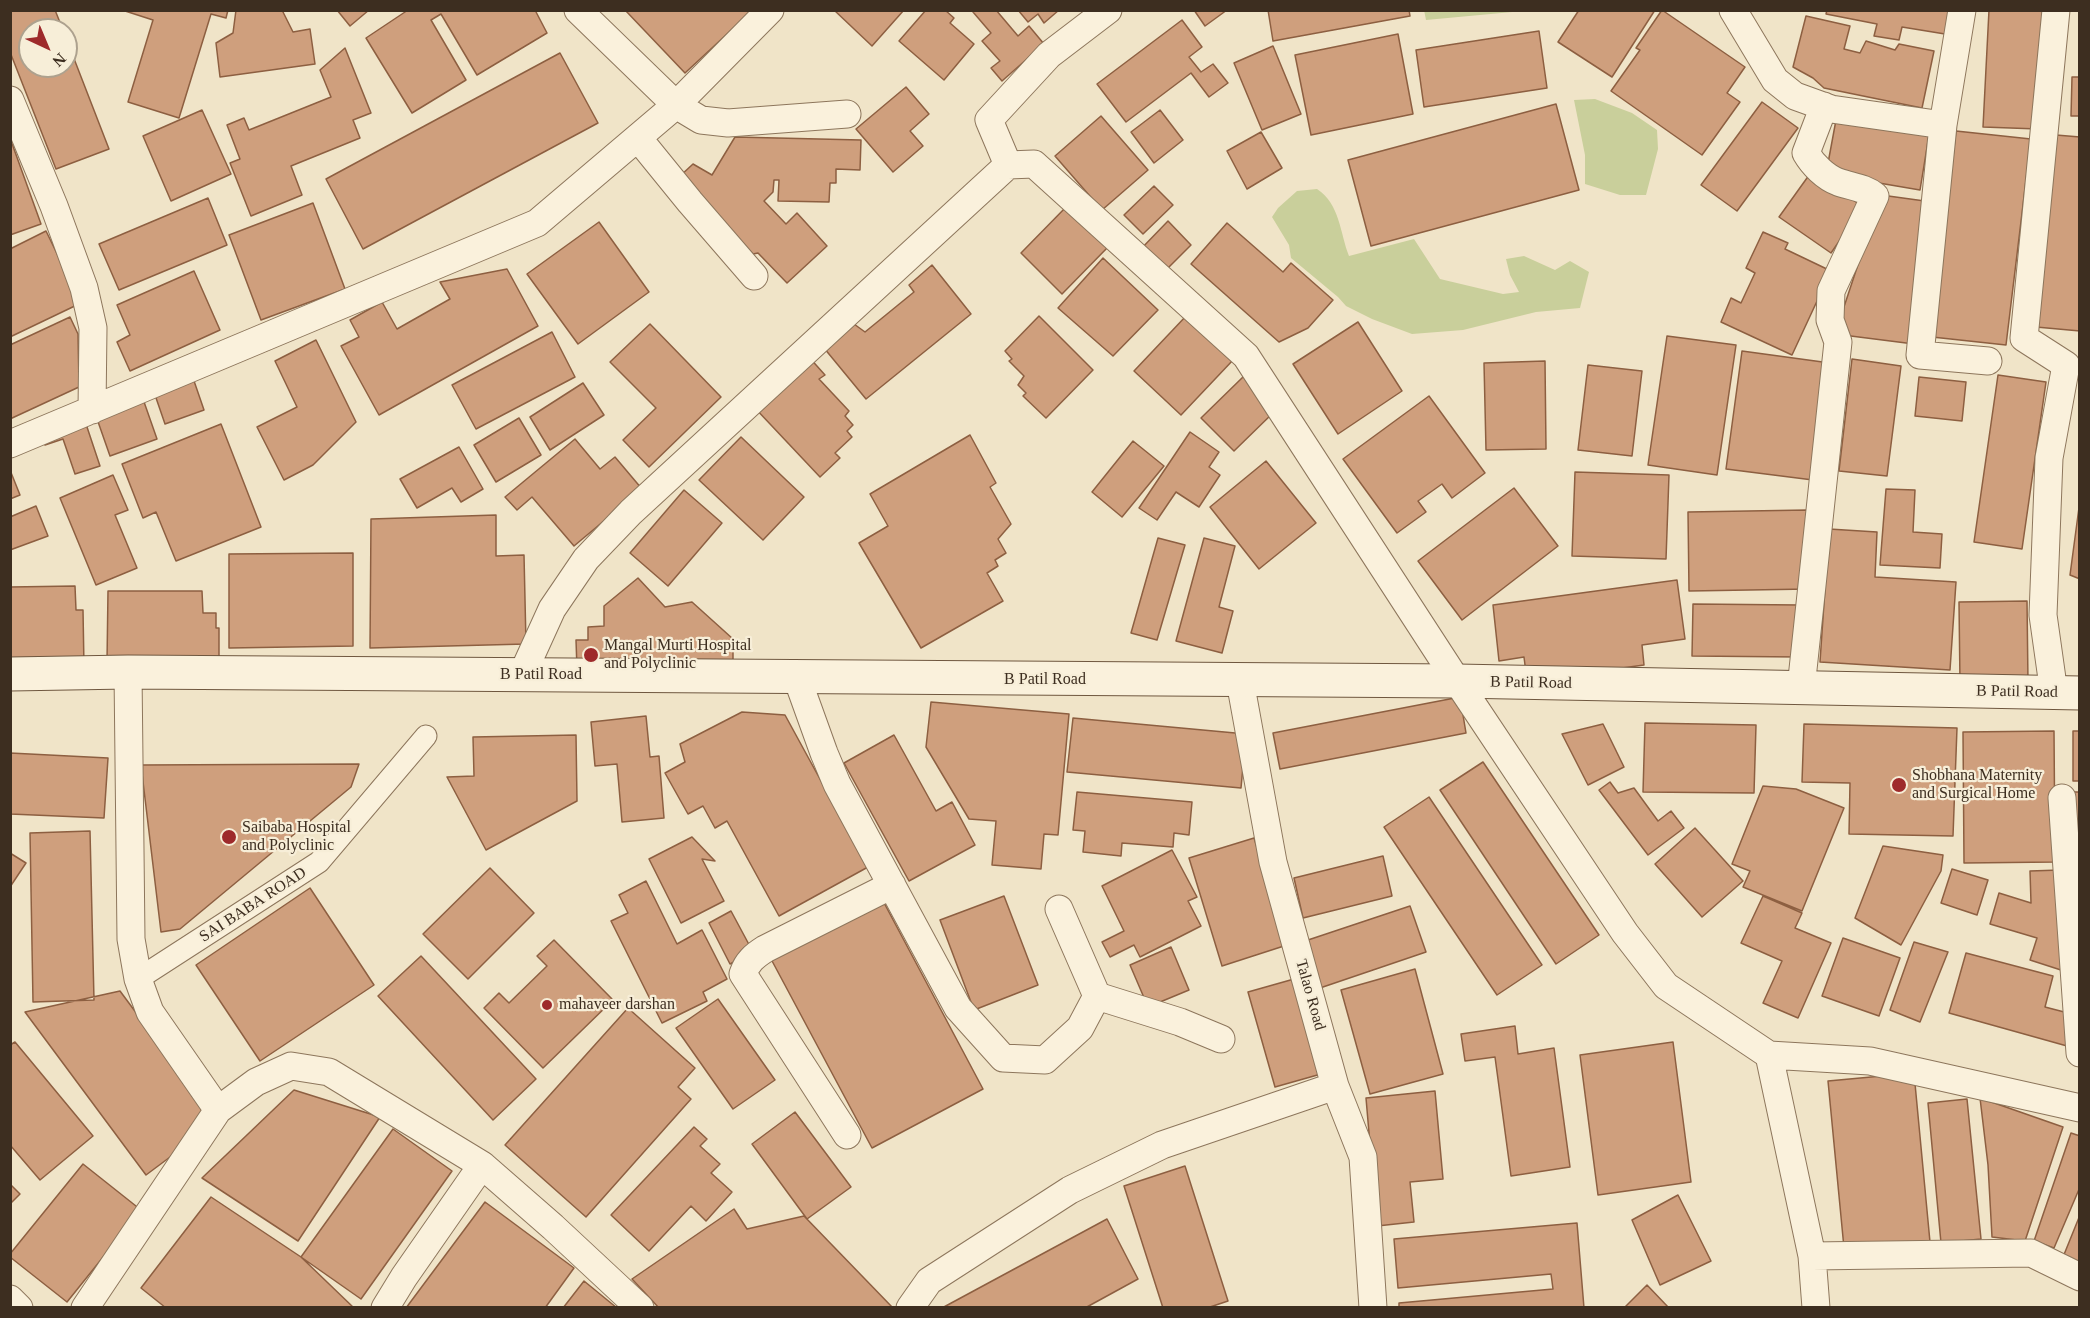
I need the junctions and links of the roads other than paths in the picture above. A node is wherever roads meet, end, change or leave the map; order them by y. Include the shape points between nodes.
1 (579, 10) edge
2 (770, 10) edge
3 (1108, 10) edge
4 (1733, 10) edge
5 (1962, 10) edge
6 (2056, 10) edge
7 (10, 100) edge
8 (676, 105) junction
9 (1824, 106) junction
10 (847, 114) dead end
11 (1943, 125) junction
12 (638, 138) junction
13 (1008, 165) junction
14 (754, 276) dead end
15 (1988, 361) dead end
16 (92, 410) junction
17 (10, 444) edge
18 (128, 672) junction
19 (522, 675) junction
20 (12, 678) edge
21 (797, 678) junction
22 (1240, 681) junction
23 (1456, 681) junction
24 (1801, 688) junction
25 (2067, 693) edge
26 (426, 736) dead end
27 (2062, 798) dead end
28 (892, 885) junction
29 (1059, 909) dead end
30 (138, 979) junction
31 (1097, 996) junction
32 (1221, 1039) dead end
33 (2079, 1053) edge
34 (1769, 1055) junction
35 (1335, 1086) junction
36 (2079, 1108) edge
37 (218, 1110) junction
38 (847, 1135) dead end
39 (482, 1165) junction
40 (1812, 1256) junction
41 (2079, 1277) edge
42 (10, 1299) edge
43 (19, 1308) edge
44 (86, 1308) edge
45 (385, 1308) edge
46 (640, 1308) edge
47 (910, 1308) edge
48 (1373, 1308) edge
49 (1816, 1308) edge

1 - 8 street
2 - 8 street
3 - 13 street via 1050,55 989,120
4 - 9 street via 1775,80 1796,96
5 - 11 street
6 - 25 street via 2024,338 2066,365 2049,458 2043,615
7 - 16 street via 84,288 93,328
8 - 10 street via 701,120 728,123
8 - 12 street
9 - 11 street
9 - 24 street via 1806,153 1812,165 1836,181 1867,189 1875,196 1831,291 1830,320 1838,342
11 - 15 street via 1920,355
12 - 14 street
12 - 16 street via 537,223
13 - 19 street via 631,512 586,559 552,609
13 - 23 street via 1034,164 1246,356
16 - 17 street
18 - 19 main road, B Patil Road
18 - 20 main road, B Patil Road
18 - 30 street via 131,939
19 - 21 main road, B Patil Road
21 - 22 main road, B Patil Road
21 - 28 street via 837,783
22 - 23 main road, B Patil Road
22 - 35 street, Talao Road via 1272,862
23 - 24 main road, B Patil Road
23 - 34 street via 1625,933 1666,986
24 - 25 main road, B Patil Road
26 - 30 street, SAI BABA ROAD via 319,862
27 - 33 street
28 - 31 street via 958,1008 1003,1058 1045,1060 1080,1028
28 - 38 street via 765,949 754,956 743,974
29 - 31 street
30 - 37 street via 150,1012
31 - 32 street
34 - 36 street via 1870,1061
34 - 40 street
35 - 47 street via 1162,1145 1070,1190 929,1281
35 - 48 street, Talao Road via 1363,1157
37 - 39 street via 256,1082 291,1066 329,1072
37 - 44 street
39 - 45 street
39 - 46 street
40 - 41 street via 2031,1252
40 - 49 street
42 - 43 street

